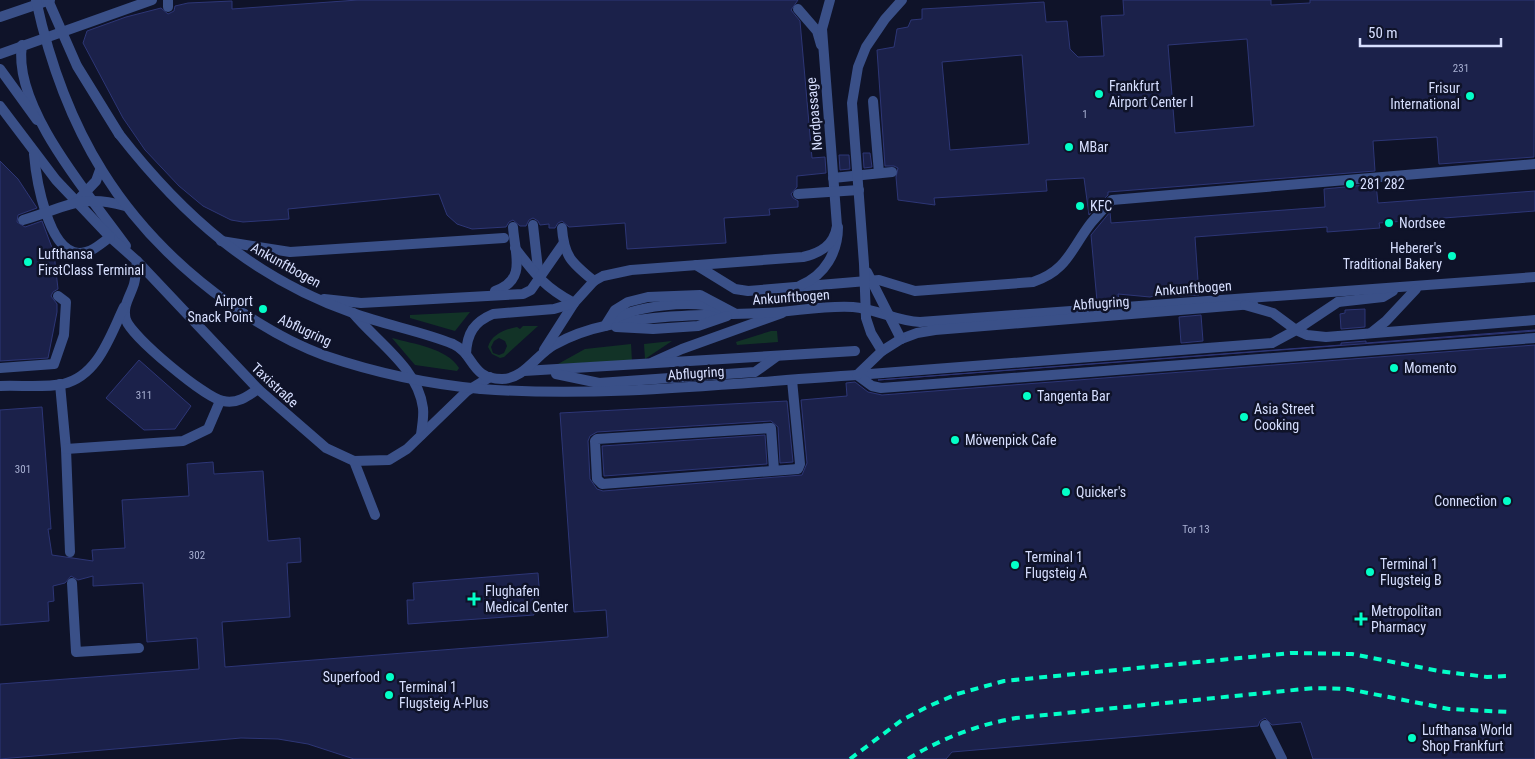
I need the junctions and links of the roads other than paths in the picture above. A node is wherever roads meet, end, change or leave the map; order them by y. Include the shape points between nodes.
1 (36, 0) edge
2 (49, 0) edge
3 (152, 0) edge
4 (830, 0) edge
5 (902, 0) edge
6 (798, 8) dead end
7 (0, 17) edge
8 (22, 45) junction
9 (823, 52) junction
10 (0, 54) edge
11 (0, 69) edge
12 (873, 101) dead end
13 (0, 106) edge
14 (43, 127) junction
15 (34, 154) junction
16 (1535, 164) edge
17 (100, 170) junction
18 (892, 172) dead end
19 (879, 173) junction
20 (833, 178) junction
21 (859, 190) junction
22 (798, 194) dead end
23 (76, 201) junction
24 (125, 206) junction
25 (23, 220) dead end
26 (533, 225) dead end
27 (838, 226) junction
28 (513, 227) dead end
29 (562, 228) dead end
30 (110, 237) junction
31 (504, 238) dead end
32 (220, 241) junction
33 (563, 244) junction
34 (514, 247) junction
35 (137, 261) junction
36 (864, 264) junction
37 (696, 265) junction
38 (1535, 278) edge
39 (539, 279) junction
40 (594, 281) junction
41 (796, 287) junction
42 (1416, 289) junction
43 (1393, 291) junction
44 (485, 295) junction
45 (58, 296) dead end
46 (312, 297) junction
47 (574, 303) junction
48 (1245, 305) junction
49 (124, 307) junction
50 (787, 311) junction
51 (353, 313) junction
52 (734, 313) junction
53 (1535, 320) edge
54 (605, 326) junction
55 (1296, 330) junction
56 (1371, 332) junction
57 (1535, 338) edge
58 (901, 339) junction
59 (855, 351) dead end
60 (882, 351) junction
61 (466, 354) junction
62 (541, 355) junction
63 (776, 356) junction
64 (645, 365) junction
65 (0, 368) edge
66 (524, 371) junction
67 (542, 371) junction
68 (857, 375) junction
69 (490, 377) junction
70 (792, 380) junction
71 (60, 384) junction
72 (0, 386) edge
73 (258, 389) junction
74 (220, 401) junction
75 (421, 435) junction
76 (66, 449) junction
77 (354, 461) junction
78 (774, 470) junction
79 (375, 515) dead end
80 (70, 552) dead end
81 (72, 583) dead end
82 (139, 648) dead end
83 (1265, 726) dead end
84 (1282, 759) edge

1 - 17 street, Abflugring, bridge via 48,50 64,95
2 - 7 street
2 - 32 street, Ankunftbogen, bridge via 77,66 118,134 148,171
3 - 8 street
4 - 9 street, Nordpassage via 822,29
5 - 21 street, bridge via 884,19 866,47 854,84
6 - 9 street via 817,31
8 - 10 street
8 - 14 street, Taxistraße via 21,72
9 - 20 street, Nordpassage
11 - 14 street, Taxistraße
12 - 19 street
13 - 15 street, Taxistraße
14 - 35 street, Taxistraße
15 - 30 street, Taxistraße
15 - 30 street via 37,183 60,242 81,253
16 - 41 street via 1112,200 1064,264 1045,278 1033,282 915,291 879,280
17 - 23 street, bridge via 90,190
17 - 24 street, Abflugring, bridge
18 - 19 street
19 - 20 street
20 - 27 street, Nordpassage
21 - 22 street, bridge
21 - 36 street, bridge
23 - 24 street, bridge via 101,200
23 - 25 street, bridge
24 - 70 street, Abflugring, bridge via 188,272 262,325 325,356 400,377 481,390 542,393 629,392
26 - 39 street
27 - 37 street via 831,243 814,255
27 - 41 street, Nordpassage via 837,245 832,257 814,278
28 - 34 street
29 - 33 street
30 - 35 street, Taxistraße
31 - 32 street via 290,252
32 - 46 street, Ankunftbogen via 261,270
33 - 39 street
33 - 40 street via 574,265
34 - 39 street
34 - 44 street via 514,280 508,287
35 - 49 street via 134,283
35 - 73 street, Taxistraße
36 - 58 street, bridge
36 - 60 street, bridge via 866,318
37 - 40 street via 613,273
37 - 41 street via 735,289
38 - 42 street, Abflugring
38 - 50 street, Ankunftbogen via 920,322 851,307
39 - 44 street via 528,292
39 - 47 street via 550,290
40 - 47 street
42 - 43 street, Abflugring
42 - 56 street, bridge
43 - 48 street, Abflugring via 1280,299
43 - 55 street, bridge via 1383,297 1338,302
44 - 46 street via 361,303
45 - 65 street via 66,302 64,335 54,364
46 - 51 street, Ankunftbogen
47 - 61 street via 554,309 486,317 468,335
47 - 62 street
48 - 55 street, bridge via 1273,313
48 - 58 street, Abflugring via 982,326 917,333
49 - 71 street via 91,368 73,381
49 - 74 street via 126,321 137,336 200,390
50 - 52 street, Ankunftbogen
50 - 64 street
51 - 61 street, Ankunftbogen via 452,344
51 - 75 street via 403,364 413,381 423,407
52 - 54 street, Ankunftbogen via 650,318
52 - 54 street, Ankunftbogen via 700,295 648,297 628,302 615,310
53 - 56 street
54 - 62 street, Ankunftbogen via 568,338
55 - 56 street via 1326,338
55 - 68 street via 1272,343
57 - 68 street via 881,388 872,386
58 - 60 street, Abflugring, bridge
59 - 63 street
60 - 68 street, Abflugring, bridge
61 - 69 street, Ankunftbogen via 478,372
62 - 66 street, Ankunftbogen
63 - 64 street
63 - 67 street via 755,372 671,379 599,383
64 - 67 street
66 - 67 street
66 - 69 street, Ankunftbogen via 506,379
68 - 70 street, Abflugring
69 - 75 street, Taxistraße via 467,391
70 - 78 street via 800,464 798,469
71 - 72 street
71 - 76 street
73 - 74 street via 244,399
73 - 77 street, Taxistraße via 326,448
74 - 76 street via 208,429 183,441
75 - 77 street, Taxistraße via 389,460
76 - 80 street
77 - 79 street
78 - 78 street via 771,428 595,441 597,479 602,484
81 - 82 street via 76,652
83 - 84 street

